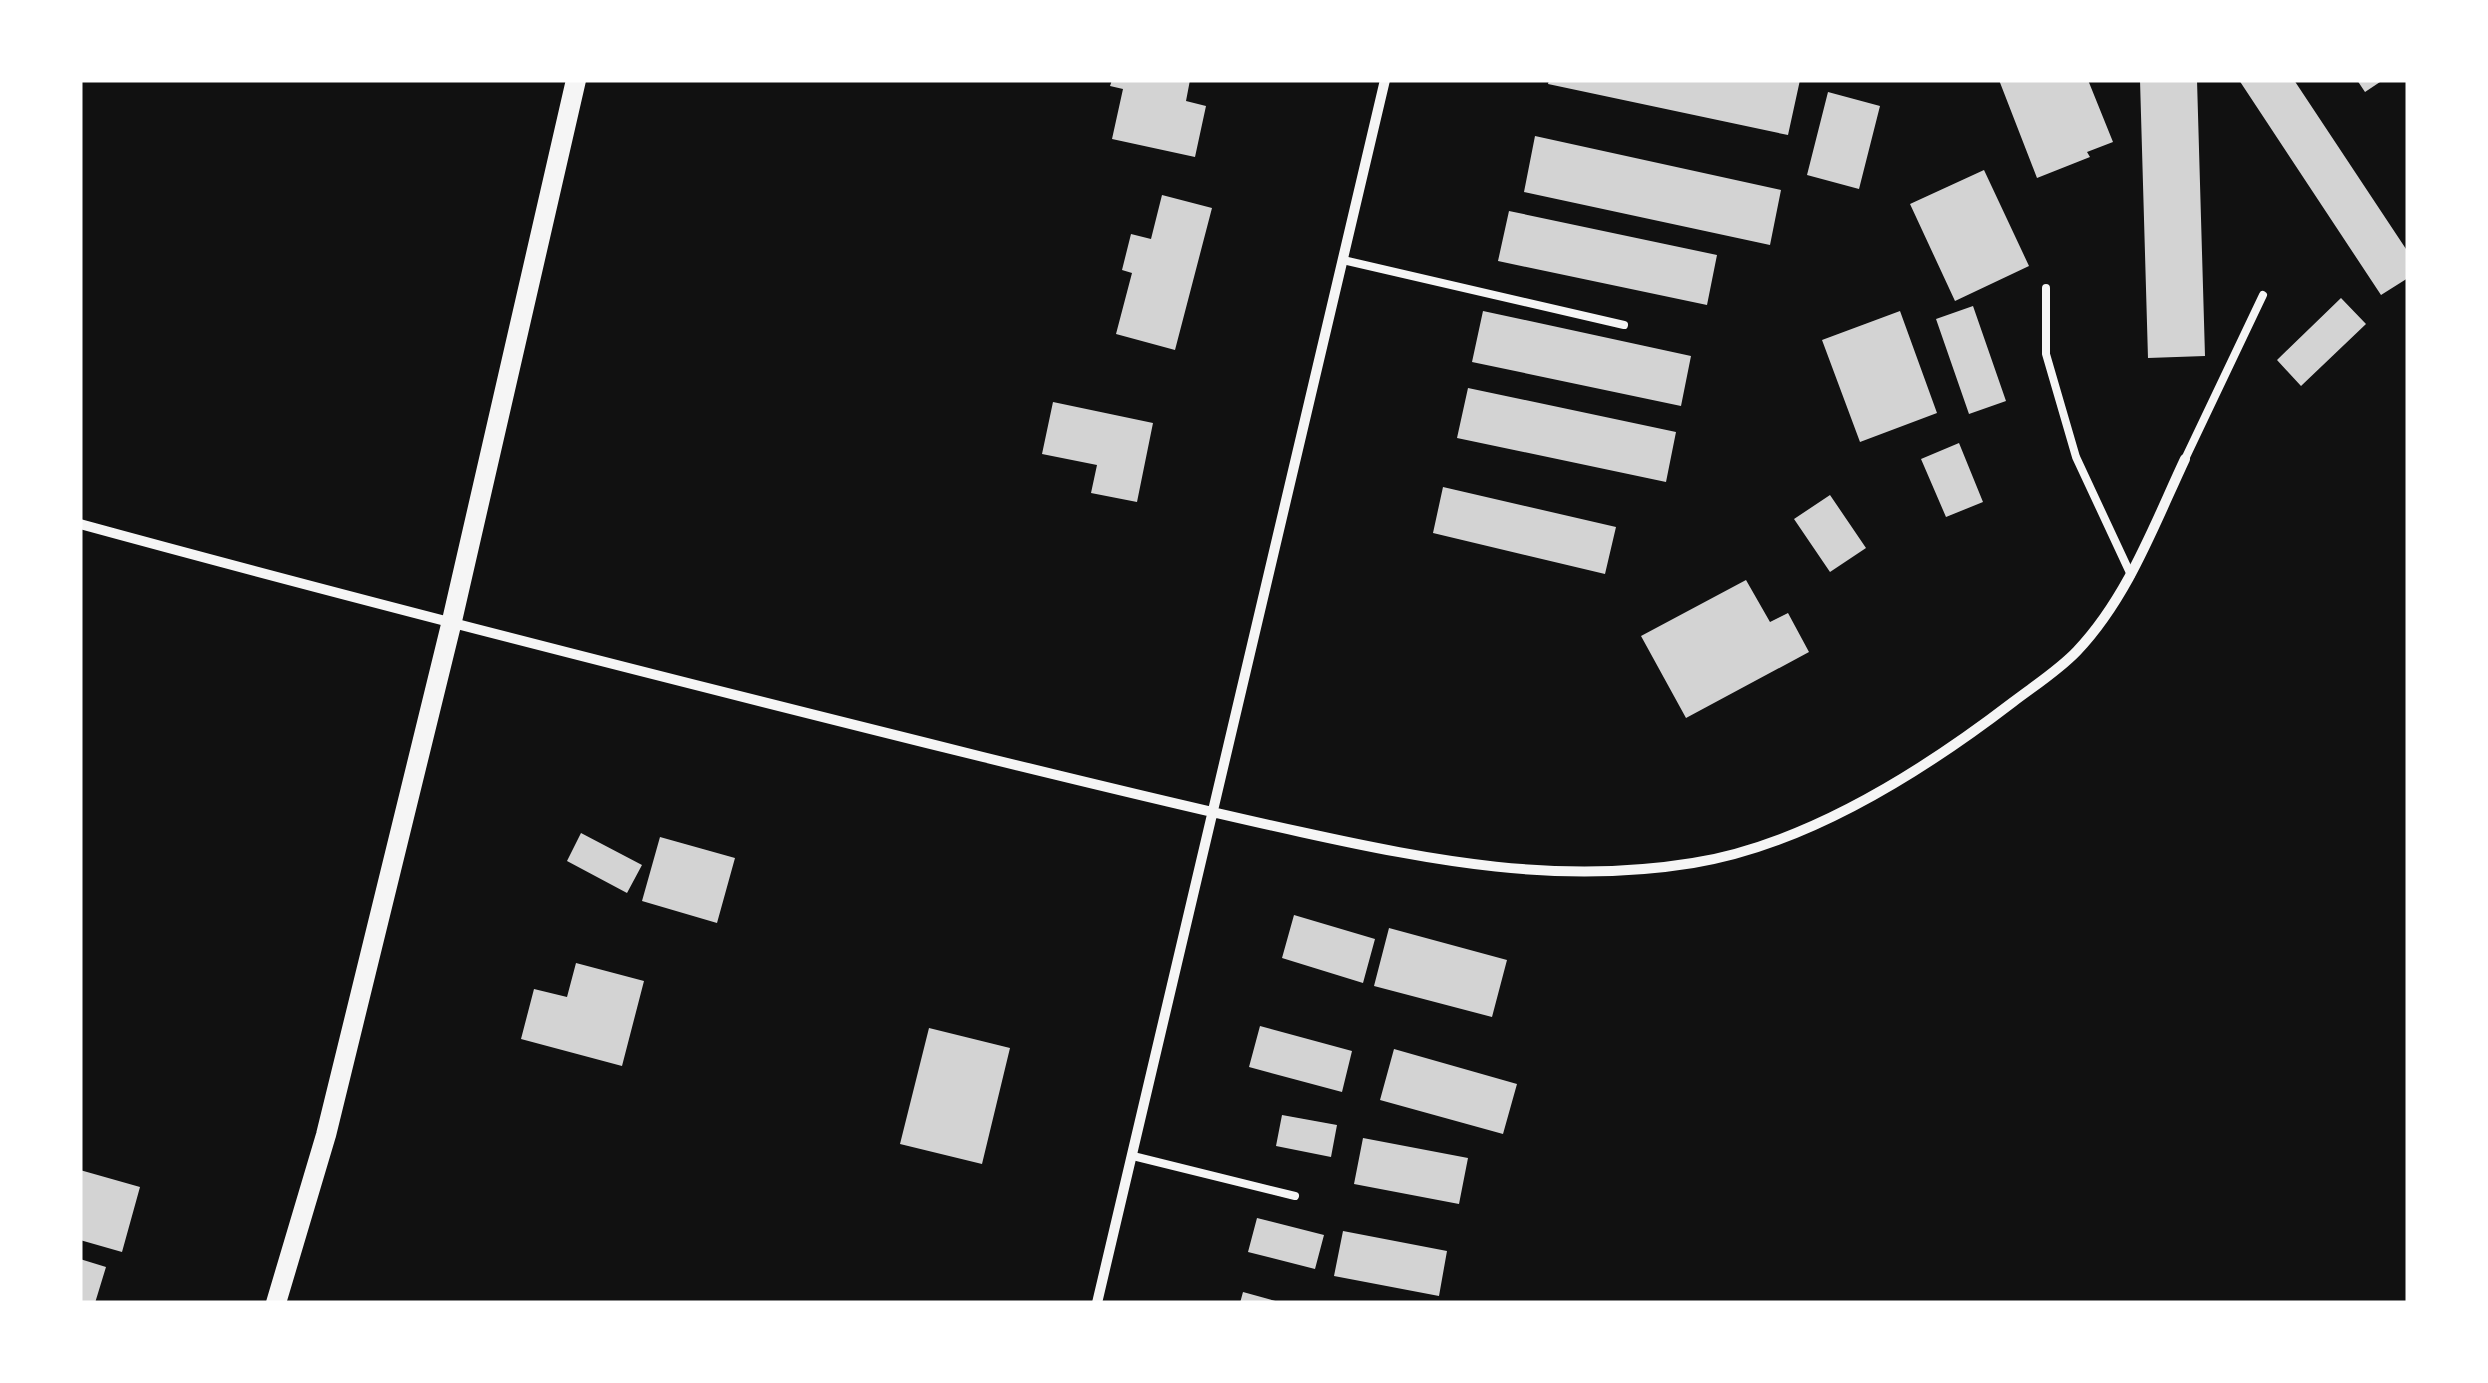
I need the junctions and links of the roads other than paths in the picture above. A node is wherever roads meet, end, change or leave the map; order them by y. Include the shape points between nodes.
1 (576, 80) edge
2 (1385, 80) edge
3 (1343, 260) junction
4 (2046, 288) dead end
5 (2264, 295) dead end
6 (1624, 325) dead end
7 (2184, 459) joint
8 (80, 524) edge
9 (2131, 575) junction
10 (450, 624) junction
11 (1214, 814) junction
12 (1132, 1156) junction
13 (1295, 1196) dead end
14 (276, 1303) edge
15 (1098, 1303) edge

1 - 10 main road
2 - 3 street
3 - 6 lane
3 - 11 street
4 - 9 lane via 2046,354 2076,457
5 - 7 lane
7 - 9 street
8 - 10 street
9 - 11 street via 2076,653 1968,736 1881,791 1798,832 1699,862 1608,874 1508,870 1432,861
10 - 11 street
10 - 14 main road via 326,1135
11 - 12 street
12 - 13 lane
12 - 15 street

